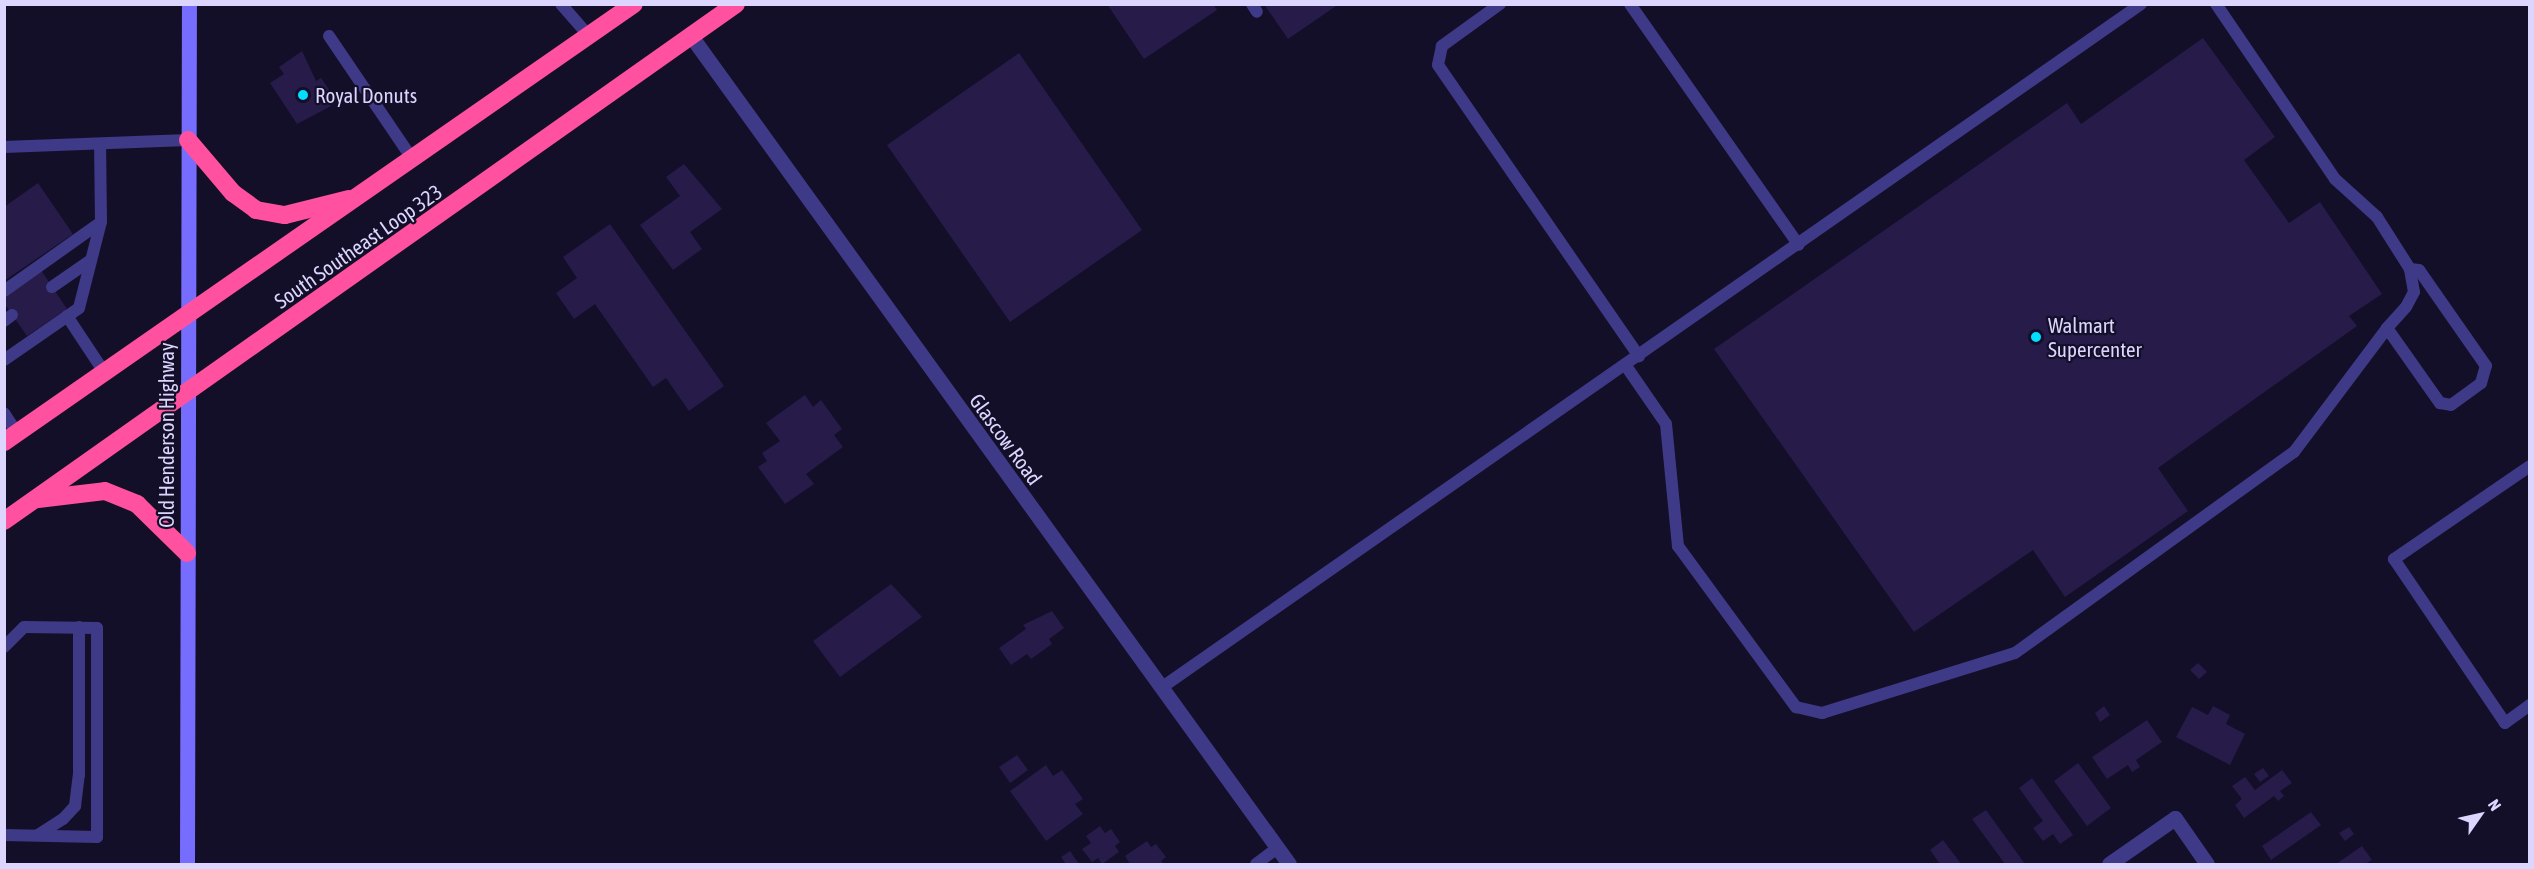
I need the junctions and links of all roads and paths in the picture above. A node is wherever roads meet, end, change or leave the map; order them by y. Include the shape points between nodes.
1 (189, 4) edge
2 (561, 4) edge
3 (634, 4) edge
4 (736, 4) edge
5 (1500, 4) edge
6 (1630, 4) edge
7 (2141, 4) edge
8 (2216, 4) edge
9 (588, 35) junction
10 (329, 36) dead end
11 (690, 36) junction
12 (188, 140) junction
13 (100, 145) junction
14 (4, 147) edge
15 (413, 160) junction
16 (363, 196) junction
17 (101, 222) junction
18 (1799, 246) junction
19 (91, 260) junction
20 (2410, 269) junction
21 (52, 287) dead end
22 (4, 291) edge
23 (186, 314) junction
24 (67, 316) junction
25 (2386, 328) junction
26 (1640, 356) junction
27 (4, 360) edge
28 (1626, 366) junction
29 (104, 372) junction
30 (188, 394) junction
31 (4, 413) edge
32 (11, 437) edge
33 (2529, 466) edge
34 (37, 499) junction
35 (4, 521) edge
36 (187, 553) junction
37 (79, 627) junction
38 (4, 647) edge
39 (1161, 688) junction
40 (2529, 705) edge
41 (4, 835) edge
42 (37, 836) junction
43 (1277, 848) junction
44 (187, 864) edge
45 (1256, 864) edge
46 (1289, 864) edge
47 (2109, 864) edge
48 (2207, 864) edge

1 - 12 main road, Old Henderson Highway
2 - 9 lane
3 - 9 highway, South Southeast Loop 323
4 - 11 highway, South Southeast Loop 323
5 - 26 lane via 1442,46 1438,65
6 - 18 lane
7 - 18 lane
8 - 20 lane via 2335,179 2377,217
9 - 15 highway, South Southeast Loop 323
10 - 15 lane
11 - 30 highway, South Southeast Loop 323
11 - 39 street, Glascow Road
12 - 13 lane
12 - 16 highway via 233,193 256,210 285,215
12 - 23 main road, Old Henderson Highway
13 - 14 lane
13 - 17 lane
15 - 16 highway, South Southeast Loop 323
16 - 23 highway, South Southeast Loop 323
17 - 19 lane
17 - 22 lane
18 - 26 lane
19 - 21 lane
19 - 24 lane via 79,308
20 - 25 lane via 2414,292
20 - 25 lane via 2419,270 2486,366 2481,383 2451,405 2440,403
23 - 29 highway, South Southeast Loop 323
23 - 30 main road, Old Henderson Highway
24 - 27 lane
24 - 29 lane
25 - 28 lane via 2294,452 2015,653 1822,713 1796,706 1678,546 1666,424
26 - 28 lane
28 - 39 lane
29 - 32 highway, South Southeast Loop 323
30 - 34 highway, South Southeast Loop 323
30 - 36 main road, Old Henderson Highway
31 - 32 lane
33 - 40 lane via 2394,559 2505,723
34 - 35 highway, South Southeast Loop 323
34 - 36 highway via 105,491 137,504
36 - 44 main road, Old Henderson Highway
37 - 38 lane via 24,627
37 - 42 lane via 79,775 75,806
37 - 42 lane via 97,628 97,837
39 - 43 street, Glascow Road
41 - 42 lane
43 - 45 lane
43 - 46 street, Glascow Road
47 - 48 street via 2175,818

